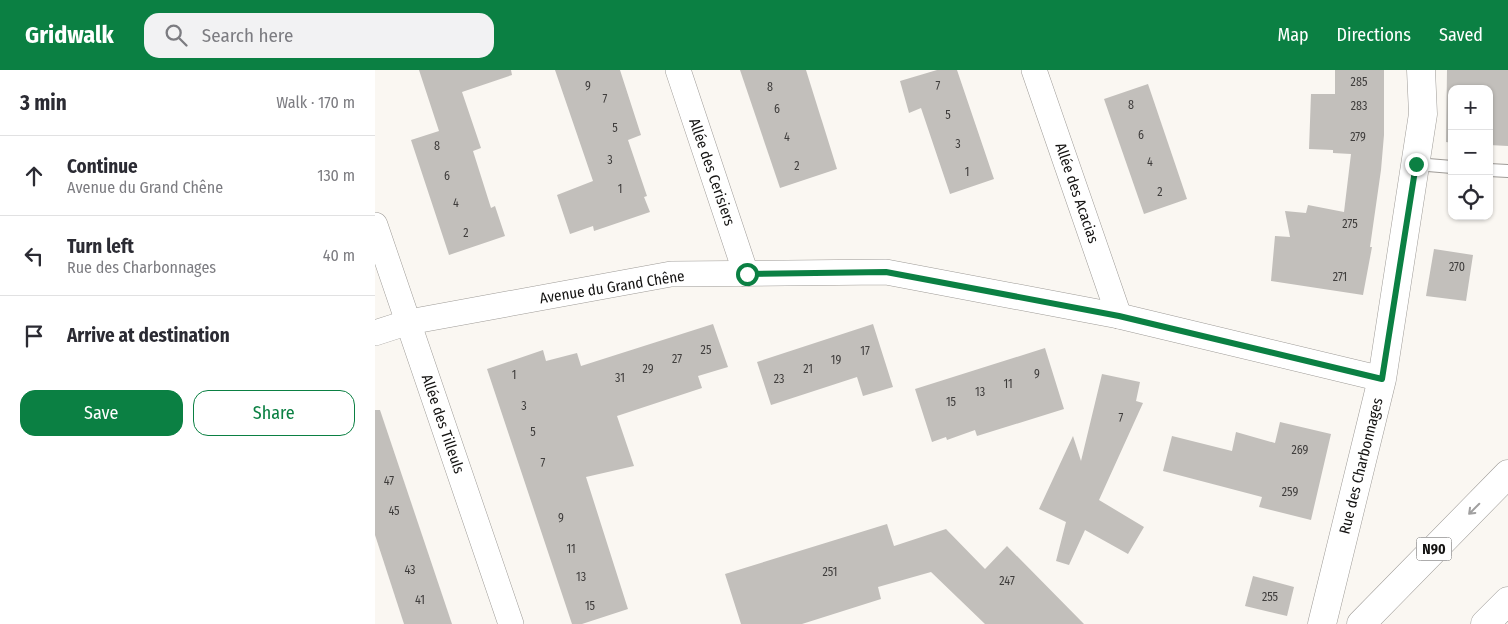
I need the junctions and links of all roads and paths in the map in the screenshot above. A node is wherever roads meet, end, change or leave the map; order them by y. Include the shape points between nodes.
1 (678, 70) edge
2 (1034, 70) edge
3 (1421, 70) edge
4 (1416, 164) junction
5 (1448, 167) edge
6 (1493, 170) edge
7 (1508, 171) edge
8 (375, 225) edge
9 (747, 274) junction
10 (1119, 316) junction
11 (409, 322) junction
12 (375, 333) edge
13 (1382, 379) junction
14 (1508, 474) edge
15 (1508, 601) edge
16 (511, 624) edge
17 (1322, 624) edge
18 (1361, 624) edge
19 (1485, 624) edge

1 - 9 street, Allée des Cerisiers
2 - 10 street, Allée des Acacias
3 - 4 main road, Rue des Charbonnages via 1423,114
4 - 5 lane
4 - 13 main road, Rue des Charbonnages
6 - 7 lane
8 - 11 street, Allée des Tilleuls
9 - 10 street, Avenue du Grand Chêne via 886,272
9 - 11 street, Avenue du Grand Chêne via 671,274
10 - 13 street, Avenue du Grand Chêne
11 - 12 street, Avenue du Grand Chêne
11 - 16 street, Allée des Tilleuls
13 - 17 main road, Rue des Charbonnages
14 -> 18 main road, N90
15 - 19 main road

